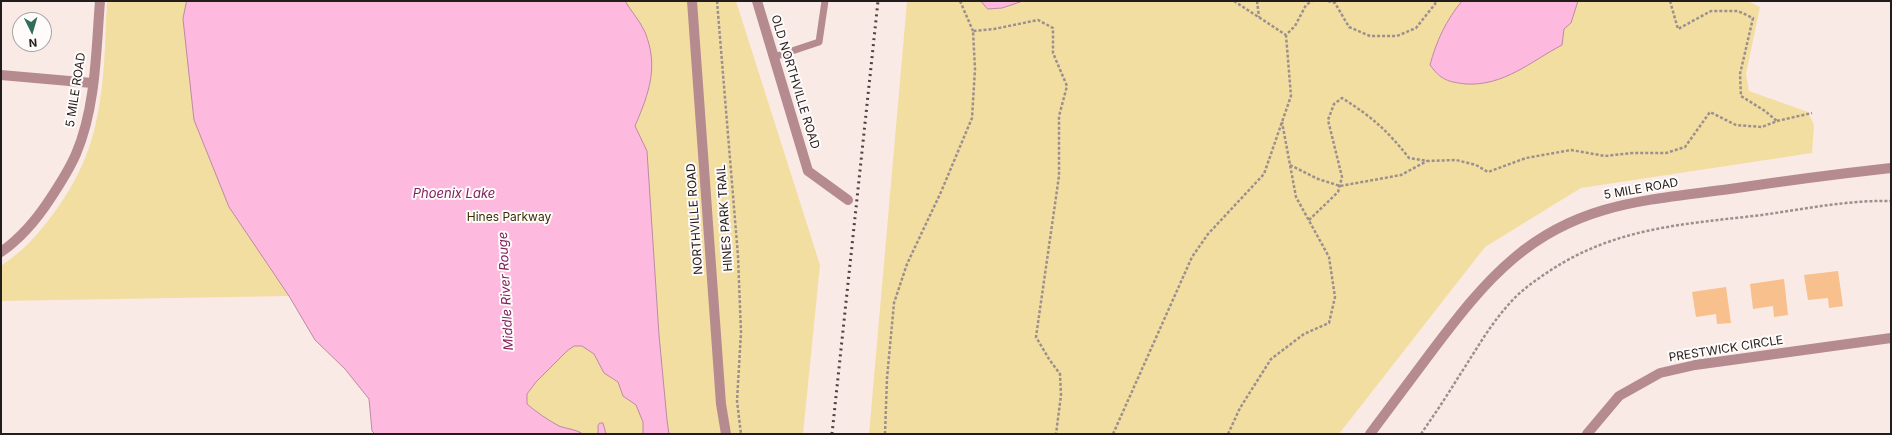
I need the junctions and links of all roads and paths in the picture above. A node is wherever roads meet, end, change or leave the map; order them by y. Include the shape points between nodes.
1 (692, 1) edge
2 (717, 1) edge
3 (757, 1) edge
4 (825, 1) edge
5 (960, 1) edge
6 (1234, 1) edge
7 (1257, 1) edge
8 (1312, 1) edge
9 (1328, 1) edge
10 (1436, 1) edge
11 (1670, 1) edge
12 (102, 2) edge
13 (1259, 17) junction
14 (973, 31) junction
15 (1286, 35) junction
16 (774, 57) junction
17 (1, 75) edge
18 (92, 83) junction
19 (1812, 113) dead end
20 (1777, 121) junction
21 (1282, 122) junction
22 (1428, 161) junction
23 (1290, 165) junction
24 (1891, 168) edge
25 (1340, 186) junction
26 (848, 200) dead end
27 (1891, 201) edge
28 (1309, 220) junction
29 (1, 252) edge
30 (1891, 338) edge
31 (726, 434) edge
32 (741, 434) edge
33 (885, 434) edge
34 (1056, 434) edge
35 (1113, 434) edge
36 (1228, 434) edge
37 (1370, 434) edge
38 (1421, 434) edge
39 (1587, 434) edge

1 - 31 street, NORTHVILLE ROAD via 721,404
2 - 32 path, HINES PARK TRAIL via 738,256 741,332 737,401
3 - 16 street, OLD NORTHVILLE ROAD
4 - 16 lane via 819,42
5 - 14 path
6 - 13 path
7 - 13 path
8 - 15 path via 1306,5 1295,26
9 - 10 path via 1335,3 1349,27 1370,36 1397,36 1416,28
11 - 20 path via 1678,29 1711,11 1738,11 1752,18 1740,74 1741,96 1765,110
12 - 18 street, 5 MILE ROAD
13 - 15 path
14 - 33 path via 975,69 972,118 907,264 894,303 886,378
14 - 34 path via 1038,20 1053,28 1054,53 1067,86 1059,116 1059,176 1036,337 1060,374 1061,395
15 - 21 path via 1291,96
16 - 26 street, OLD NORTHVILLE ROAD via 808,172
17 - 18 street
18 - 29 street, 5 MILE ROAD via 82,137 65,176 31,224
19 - 20 path
20 - 22 path via 1762,127 1736,125 1710,112 1685,147 1666,153 1605,156 1571,150 1526,158 1488,172 1476,165 1456,160
21 - 23 path
21 - 35 path via 1264,174 1208,234 1192,257
22 - 25 path via 1401,175
22 - 25 path via 1409,158 1389,133 1367,114 1342,98 1334,104 1328,120 1342,177
23 - 25 path via 1318,179
23 - 28 path via 1296,197
24 - 37 street, 5 MILE ROAD via 1633,202 1598,210 1564,225 1514,257 1483,287
25 - 28 path via 1338,192
27 - 38 path via 1847,202 1684,223 1606,242 1570,258 1532,282 1509,304
28 - 36 path via 1329,257 1336,297 1329,323 1304,334 1271,359 1240,408
30 - 39 street, PRESTWICK CIRCLE via 1695,364 1660,373 1619,396

